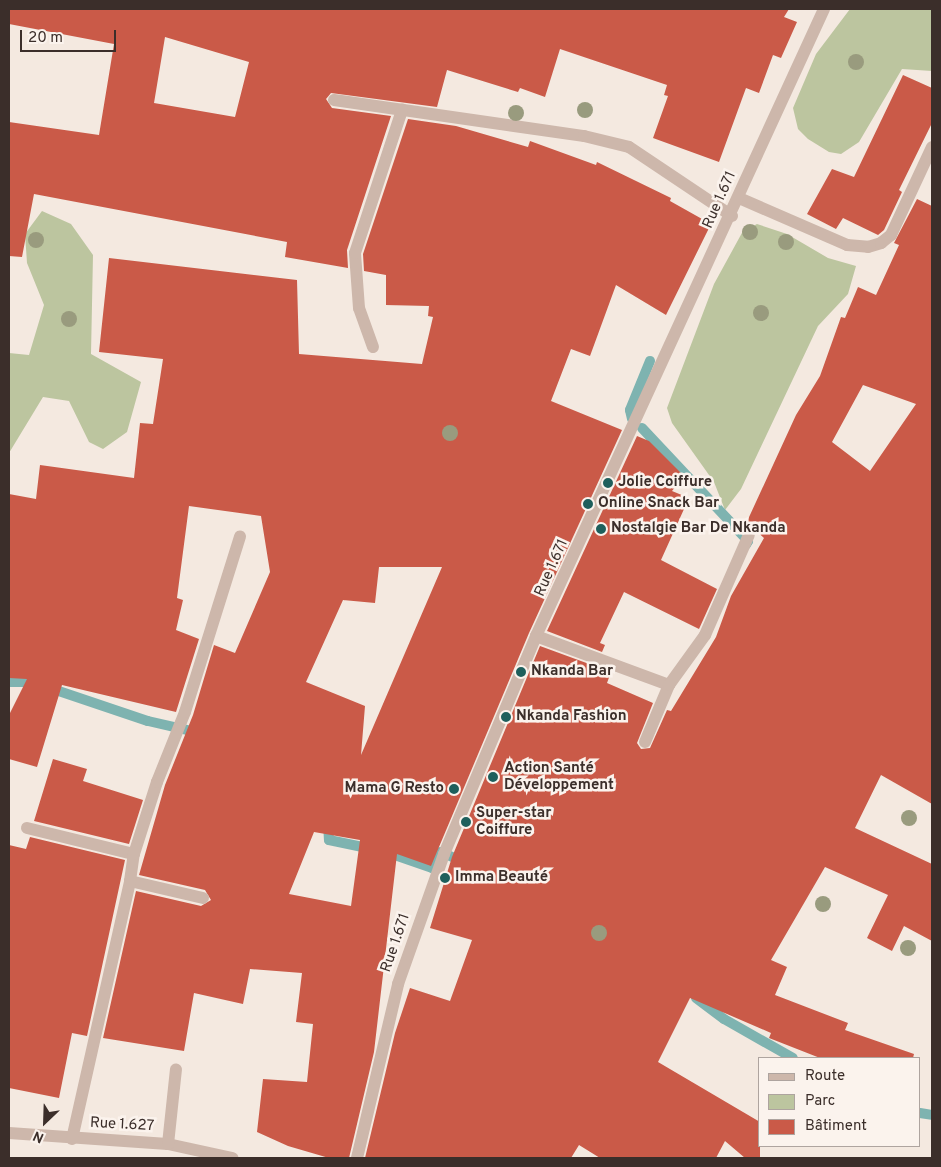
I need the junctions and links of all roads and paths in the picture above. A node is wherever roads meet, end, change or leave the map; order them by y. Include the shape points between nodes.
1 (824, 9) edge
2 (334, 100) dead end
3 (402, 110) junction
4 (932, 147) edge
5 (739, 198) junction
6 (732, 216) junction
7 (373, 347) dead end
8 (749, 535) dead end
9 (240, 536) dead end
10 (536, 636) junction
11 (669, 685) junction
12 (646, 742) dead end
13 (27, 828) dead end
14 (134, 854) junction
15 (130, 881) junction
16 (203, 898) dead end
17 (176, 1069) dead end
18 (9, 1133) edge
19 (72, 1139) junction
20 (168, 1144) junction
21 (232, 1158) edge
22 (357, 1158) edge

1 - 5 street, Rue 1.671
2 - 3 street
3 - 6 street via 584,136 629,147
3 - 7 street via 355,253 359,308
4 - 5 street via 891,235 868,247 847,245
5 - 6 street, Rue 1.671
6 - 10 street, Rue 1.671
8 - 11 street via 705,635
9 - 14 street via 185,712 157,782
10 - 11 street
10 - 22 street, Rue 1.671 via 444,854 402,975
11 - 12 street
13 - 14 street
14 - 15 street
15 - 16 street
15 - 19 street
17 - 20 street
18 - 19 street, Rue 1.627
19 - 20 street, Rue 1.627
20 - 21 street, Rue 1.627

